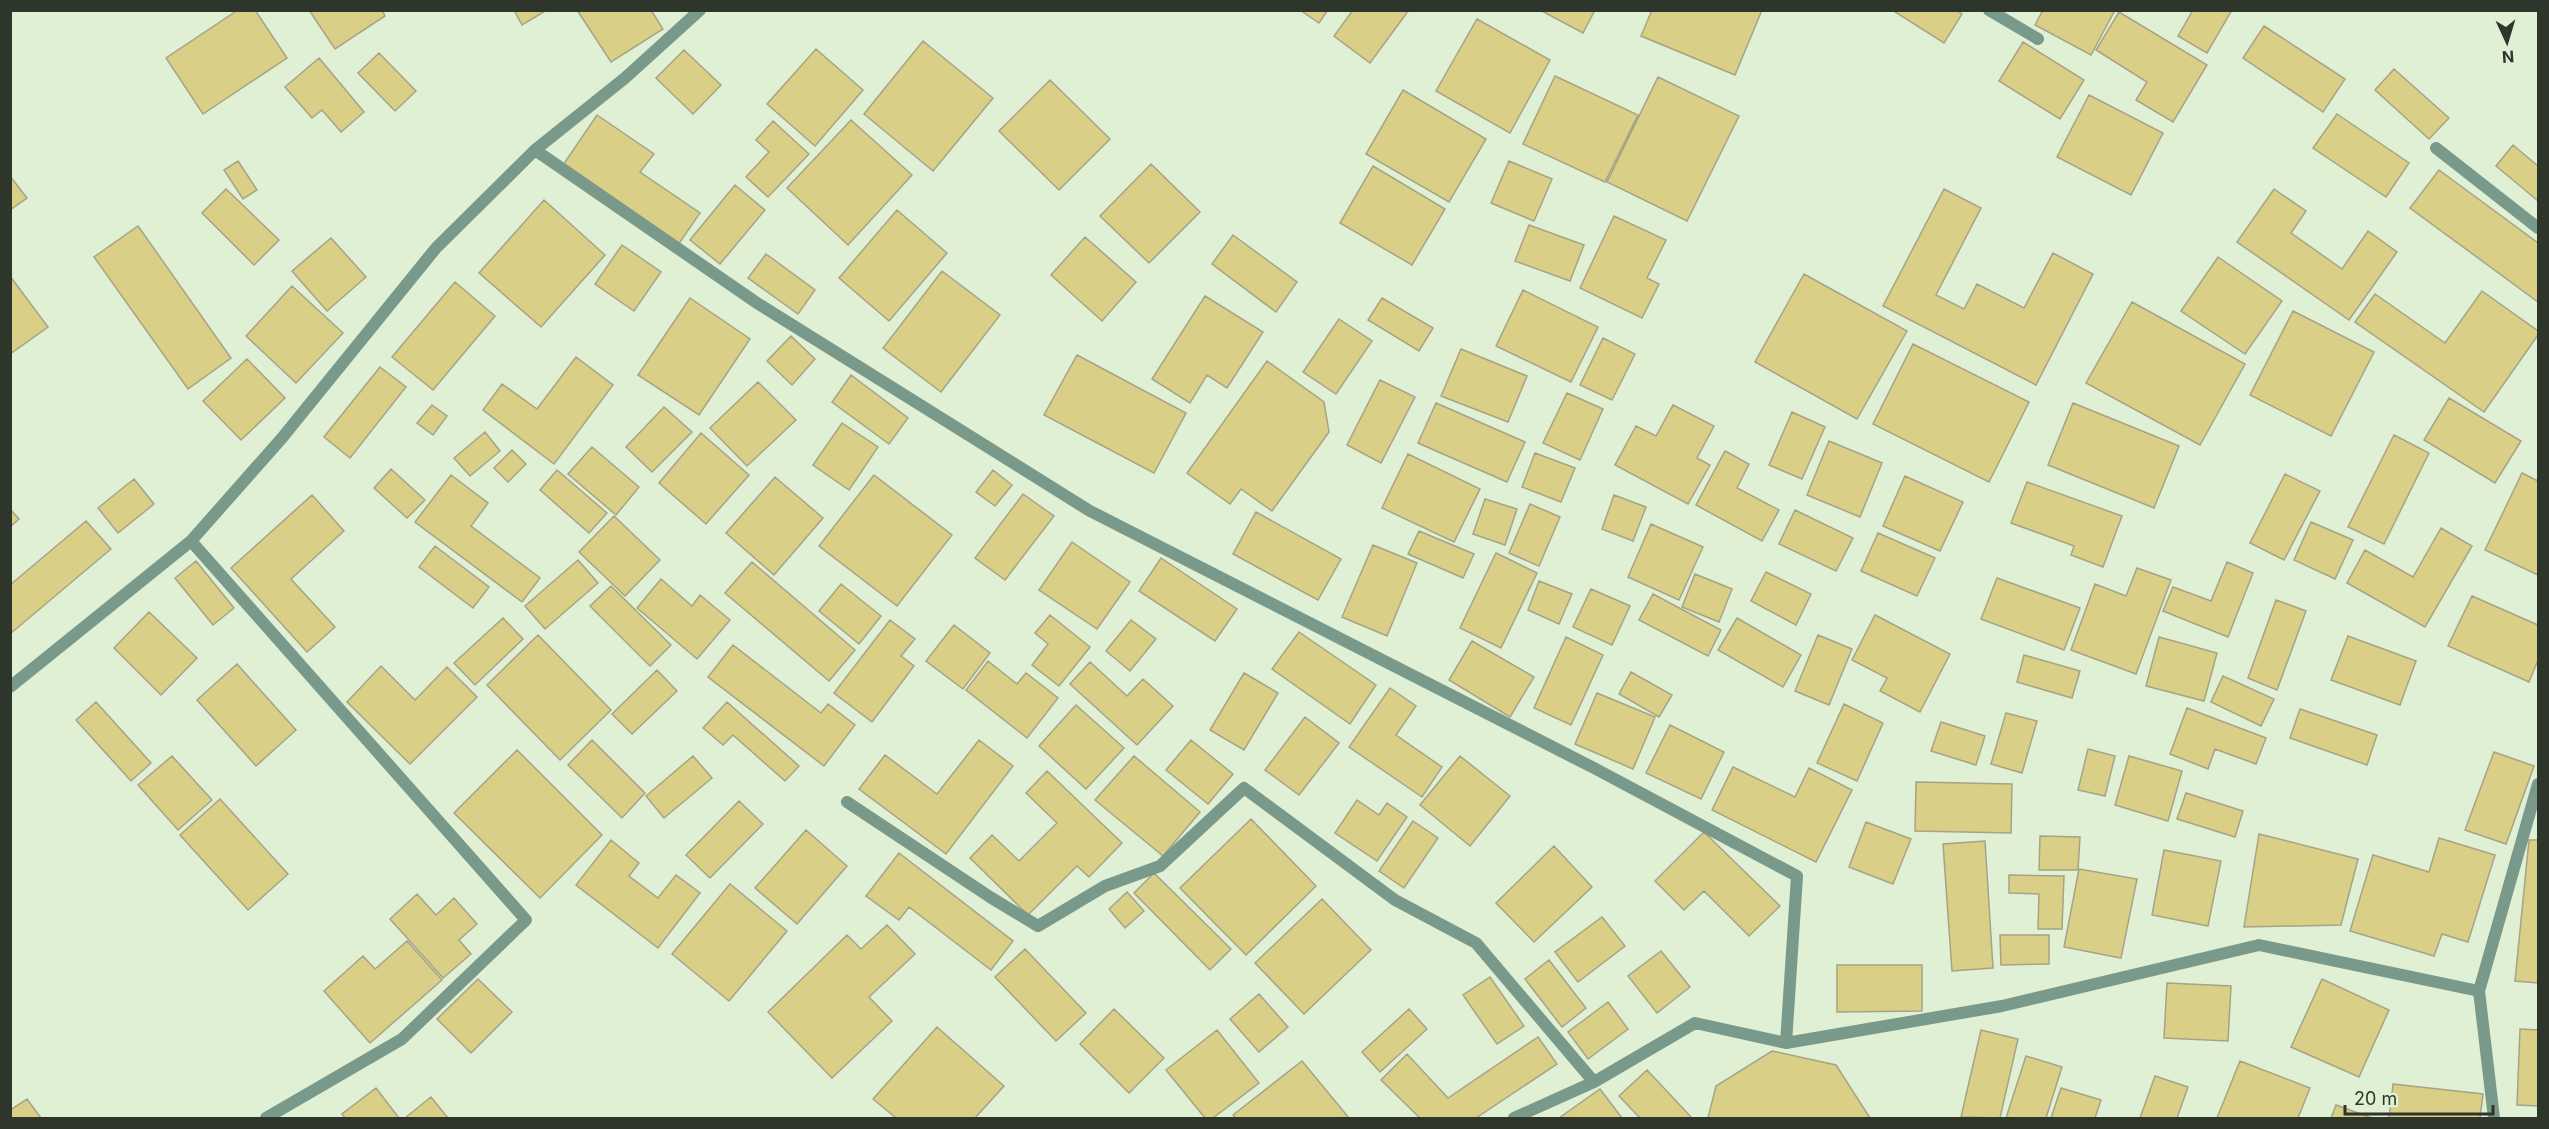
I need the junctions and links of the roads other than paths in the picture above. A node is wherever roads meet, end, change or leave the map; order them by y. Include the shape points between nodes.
1 (700, 10) edge
2 (1989, 10) edge
3 (2038, 39) dead end
4 (2436, 148) dead end
5 (535, 150) junction
6 (2538, 228) edge
7 (190, 541) junction
8 (10, 687) edge
9 (2538, 784) edge
10 (847, 802) dead end
11 (2479, 991) junction
12 (1786, 1043) junction
13 (1594, 1082) junction
14 (266, 1119) edge
15 (1514, 1119) edge
16 (2494, 1119) edge

1 - 5 street via 625,78
2 - 3 street
4 - 6 street
5 - 7 street via 436,248 282,438
5 - 12 street via 757,303 1090,511 1797,876
7 - 8 street
7 - 14 street via 526,920 402,1039
9 - 11 street
10 - 13 street via 1038,926 1105,886 1160,866 1244,788 1395,900 1476,943
11 - 12 street via 2259,945 2002,1006
11 - 16 street
12 - 13 street via 1695,1023
13 - 15 street

